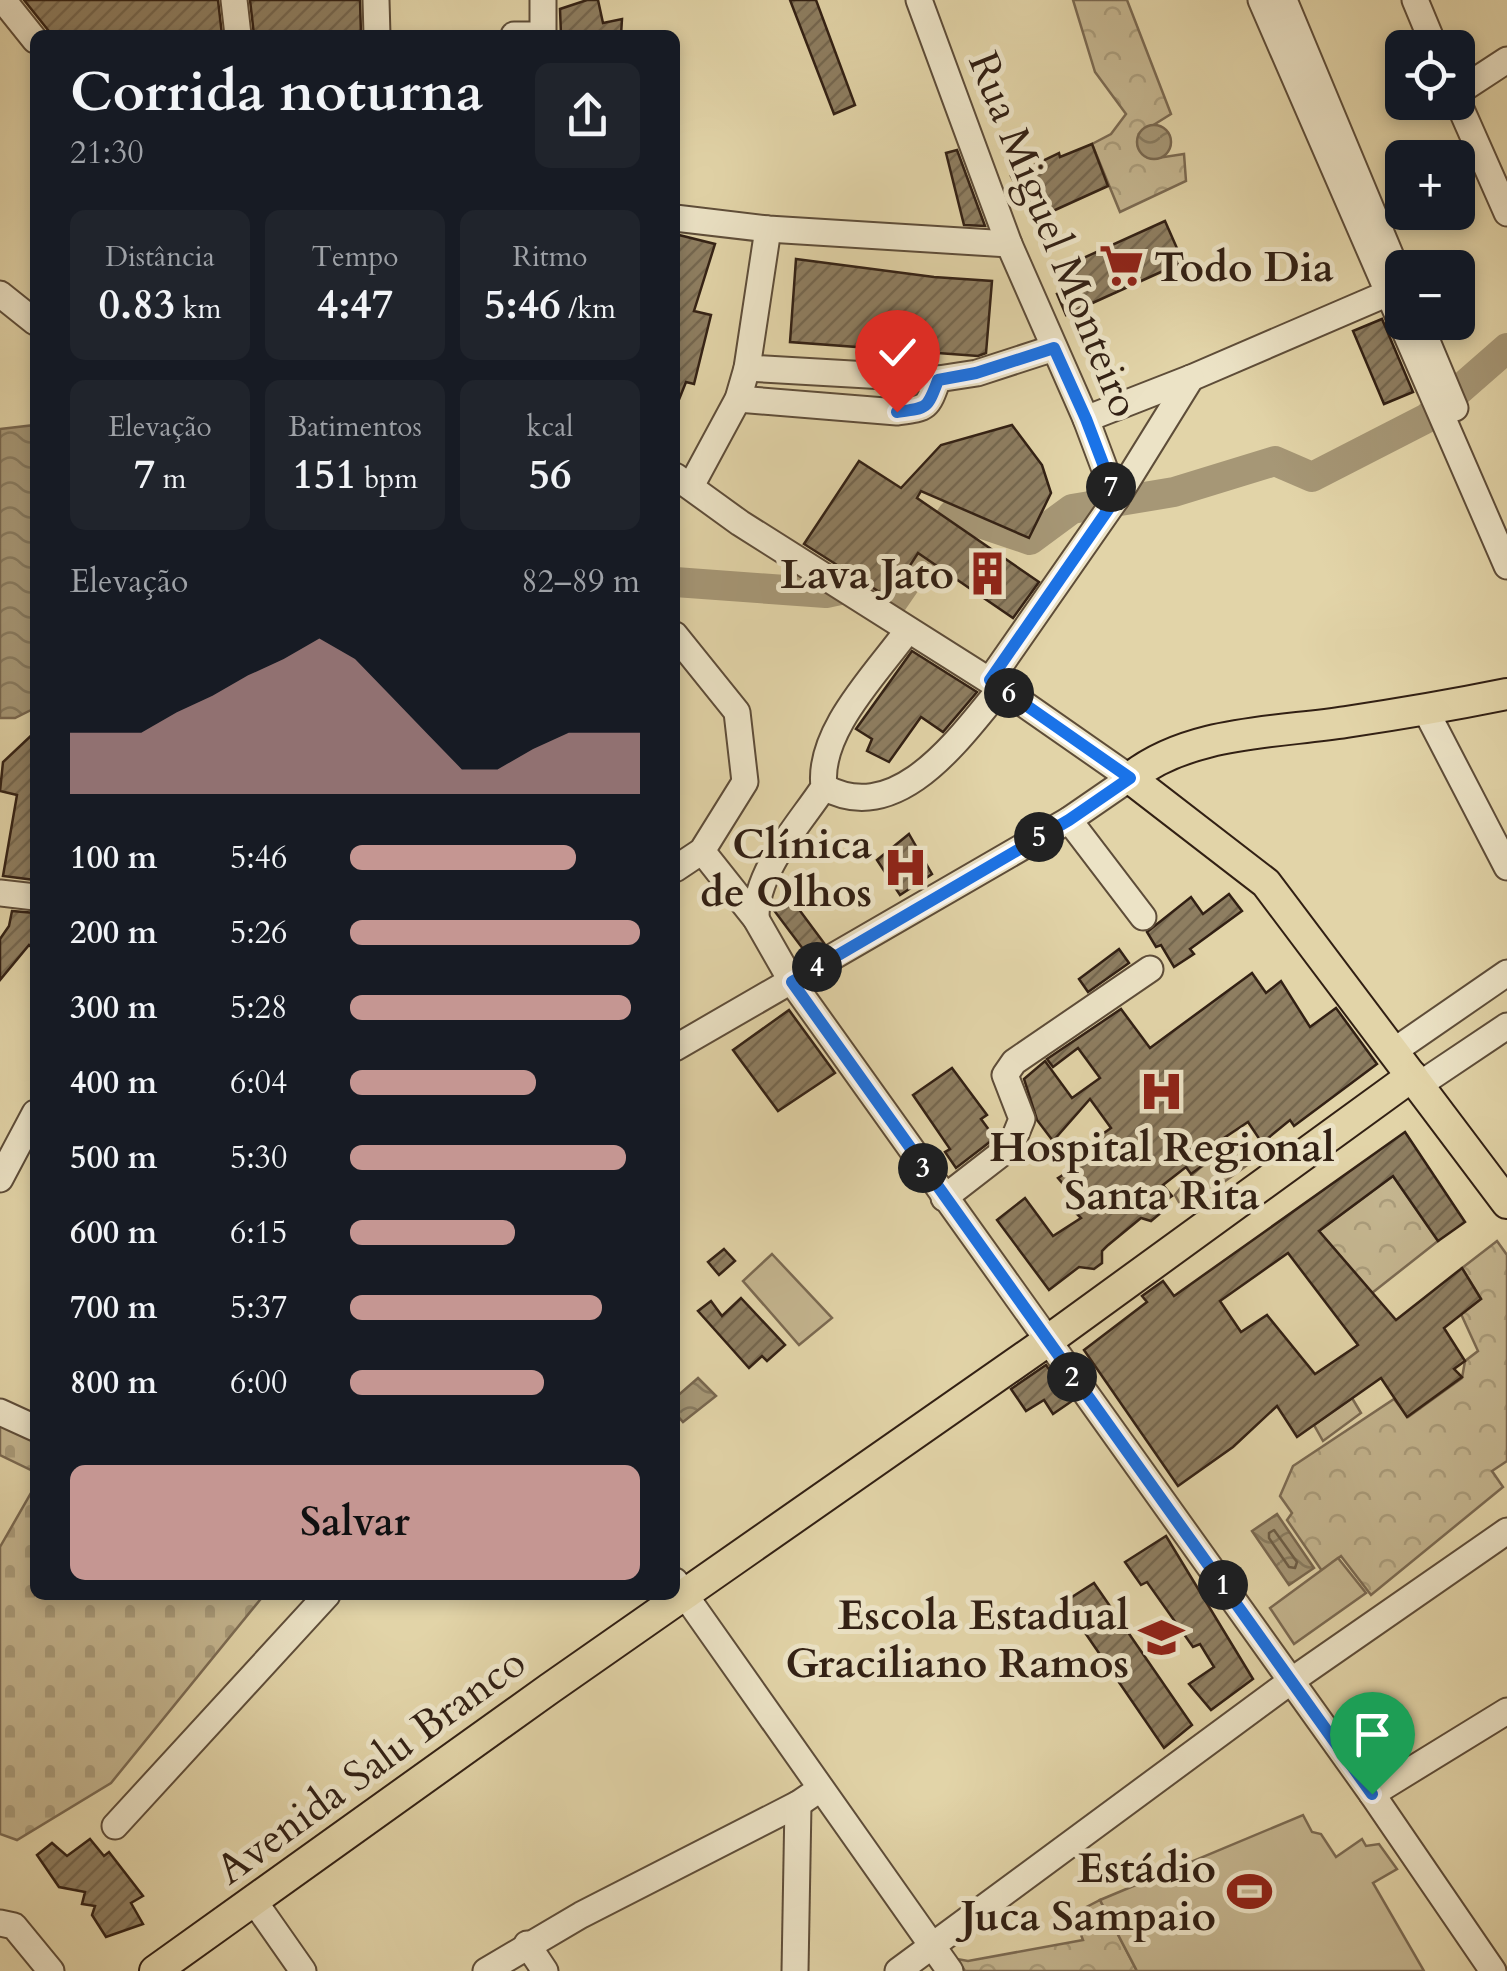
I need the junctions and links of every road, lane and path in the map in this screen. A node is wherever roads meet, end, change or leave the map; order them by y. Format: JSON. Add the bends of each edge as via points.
{"nodes":[{"id":1,"x":3,"y":0,"type":"edge"},
{"id":2,"x":234,"y":0,"type":"edge"},
{"id":3,"x":376,"y":0,"type":"edge"},
{"id":4,"x":919,"y":0,"type":"edge"},
{"id":5,"x":1261,"y":0,"type":"edge"},
{"id":6,"x":1284,"y":0,"type":"edge"},
{"id":7,"x":1415,"y":0,"type":"edge"},
{"id":8,"x":549,"y":2,"type":"edge"},
{"id":9,"x":237,"y":30,"type":"edge"},
{"id":10,"x":377,"y":30,"type":"edge"},
{"id":11,"x":544,"y":30,"type":"edge"},
{"id":12,"x":1428,"y":30,"type":"edge"},
{"id":13,"x":30,"y":34,"type":"edge"},
{"id":14,"x":1507,"y":60,"type":"edge"},
{"id":15,"x":1475,"y":81,"type":"edge"},
{"id":16,"x":1466,"y":120,"type":"edge"},
{"id":17,"x":1507,"y":212,"type":"edge"},
{"id":18,"x":680,"y":219,"type":"edge"},
{"id":19,"x":768,"y":230,"type":"junction"},
{"id":20,"x":1009,"y":244,"type":"junction"},
{"id":21,"x":1385,"y":255,"type":"edge"},
{"id":22,"x":1385,"y":261,"type":"edge"},
{"id":23,"x":0,"y":294,"type":"edge"},
{"id":24,"x":1385,"y":294,"type":"edge"},
{"id":25,"x":30,"y":318,"type":"edge"},
{"id":26,"x":1419,"y":340,"type":"edge"},
{"id":27,"x":1425,"y":340,"type":"edge"},
{"id":28,"x":1054,"y":348,"type":"junction"},
{"id":29,"x":748,"y":368,"type":"junction"},
{"id":30,"x":1191,"y":378,"type":"junction"},
{"id":31,"x":938,"y":380,"type":"junction"},
{"id":32,"x":738,"y":398,"type":"junction"},
{"id":33,"x":1446,"y":408,"type":"junction"},
{"id":34,"x":1086,"y":419,"type":"junction"},
{"id":35,"x":683,"y":481,"type":"edge"},
{"id":36,"x":1113,"y":502,"type":"junction"},
{"id":37,"x":1507,"y":527,"type":"edge"},
{"id":38,"x":1507,"y":566,"type":"edge"},
{"id":39,"x":908,"y":630,"type":"junction"},
{"id":40,"x":680,"y":641,"type":"edge"},
{"id":41,"x":996,"y":684,"type":"junction"},
{"id":42,"x":1507,"y":694,"type":"edge"},
{"id":43,"x":1426,"y":711,"type":"junction"},
{"id":44,"x":1130,"y":778,"type":"junction"},
{"id":45,"x":824,"y":787,"type":"junction"},
{"id":46,"x":1069,"y":820,"type":"junction"},
{"id":47,"x":702,"y":851,"type":"junction"},
{"id":48,"x":680,"y":864,"type":"edge"},
{"id":49,"x":1507,"y":868,"type":"edge"},
{"id":50,"x":0,"y":893,"type":"edge"},
{"id":51,"x":30,"y":897,"type":"edge"},
{"id":52,"x":1143,"y":916,"type":"dead end"},
{"id":53,"x":756,"y":918,"type":"junction"},
{"id":54,"x":1150,"y":969,"type":"dead end"},
{"id":55,"x":1507,"y":973,"type":"edge"},
{"id":56,"x":792,"y":982,"type":"junction"},
{"id":57,"x":1507,"y":1026,"type":"edge"},
{"id":58,"x":680,"y":1045,"type":"edge"},
{"id":59,"x":1408,"y":1071,"type":"junction"},
{"id":60,"x":30,"y":1123,"type":"edge"},
{"id":61,"x":1497,"y":1176,"type":"edge"},
{"id":62,"x":0,"y":1179,"type":"edge"},
{"id":63,"x":944,"y":1198,"type":"junction"},
{"id":64,"x":1507,"y":1203,"type":"edge"},
{"id":65,"x":1046,"y":1342,"type":"junction"},
{"id":66,"x":0,"y":1412,"type":"edge"},
{"id":67,"x":30,"y":1426,"type":"edge"},
{"id":68,"x":1507,"y":1530,"type":"edge"},
{"id":69,"x":680,"y":1588,"type":"edge"},
{"id":70,"x":322,"y":1600,"type":"edge"},
{"id":71,"x":664,"y":1600,"type":"edge"},
{"id":72,"x":1291,"y":1680,"type":"junction"},
{"id":73,"x":1507,"y":1711,"type":"edge"},
{"id":74,"x":820,"y":1789,"type":"junction"},
{"id":75,"x":1372,"y":1794,"type":"junction"},
{"id":76,"x":798,"y":1804,"type":"junction"},
{"id":77,"x":115,"y":1826,"type":"dead end"},
{"id":78,"x":254,"y":1902,"type":"junction"},
{"id":79,"x":0,"y":1923,"type":"edge"},
{"id":80,"x":527,"y":1944,"type":"junction"},
{"id":81,"x":933,"y":1947,"type":"junction"},
{"id":82,"x":51,"y":1971,"type":"edge"},
{"id":83,"x":155,"y":1971,"type":"edge"},
{"id":84,"x":303,"y":1971,"type":"edge"},
{"id":85,"x":486,"y":1971,"type":"edge"},
{"id":86,"x":546,"y":1971,"type":"edge"},
{"id":87,"x":795,"y":1971,"type":"edge"},
{"id":88,"x":898,"y":1971,"type":"edge"},
{"id":89,"x":950,"y":1971,"type":"edge"},
{"id":90,"x":1494,"y":1971,"type":"edge"}],
"edges":[{"from":1,"to":13,"type":"street"},
{"from":2,"to":9,"type":"street"},
{"from":3,"to":10,"type":"street"},
{"from":4,"to":20,"type":"street","name":"Rua Miguel Monteiro"},
{"from":5,"to":22,"type":"street"},
{"from":6,"to":21,"type":"street"},
{"from":7,"to":12,"type":"street"},
{"from":8,"to":11,"type":"street"},
{"from":14,"to":15,"type":"street"},
{"from":16,"to":17,"type":"street"},
{"from":18,"to":19,"type":"street"},
{"from":19,"to":20,"type":"street"},
{"from":19,"to":29,"type":"street"},
{"from":20,"to":28,"type":"street","name":"Rua Miguel Monteiro"},
{"from":23,"to":25,"type":"street"},
{"from":24,"to":30,"type":"street"},
{"from":26,"to":33,"type":"street"},
{"from":27,"to":33,"type":"street"},
{"from":28,"to":31,"type":"street"},
{"from":28,"to":34,"type":"street","name":"Rua Miguel Monteiro"},
{"from":29,"to":31,"type":"street"},
{"from":29,"to":32,"type":"street"},
{"from":30,"to":34,"type":"street"},
{"from":30,"to":36,"type":"street"},
{"from":31,"to":32,"type":"street","via":[[922,409],[897,412]]},
{"from":32,"to":35,"type":"street"},
{"from":33,"to":37,"type":"street"},
{"from":33,"to":38,"type":"street"},
{"from":34,"to":36,"type":"street","name":"Rua Miguel Monteiro"},
{"from":35,"to":39,"type":"street"},
{"from":36,"to":41,"type":"street"},
{"from":39,"to":41,"type":"street"},
{"from":39,"to":45,"type":"street","via":[[828,746]]},
{"from":40,"to":47,"type":"street","via":[[737,712],[745,782]]},
{"from":41,"to":44,"type":"street"},
{"from":41,"to":45,"type":"street","via":[[939,761],[904,786],[861,799]]},
{"from":42,"to":43,"type":"main road"},
{"from":43,"to":44,"type":"main road","via":[[1192,745],[1153,760]]},
{"from":43,"to":49,"type":"street"},
{"from":44,"to":46,"type":"street"},
{"from":44,"to":59,"type":"main road","via":[[1266,883]]},
{"from":45,"to":53,"type":"street","via":[[768,872]]},
{"from":46,"to":52,"type":"street"},
{"from":46,"to":56,"type":"street"},
{"from":47,"to":48,"type":"street"},
{"from":47,"to":53,"type":"street"},
{"from":50,"to":51,"type":"street"},
{"from":53,"to":56,"type":"street"},
{"from":54,"to":63,"type":"street","via":[[1014,1062],[1005,1075],[1022,1118],[1012,1146]]},
{"from":55,"to":59,"type":"street"},
{"from":56,"to":58,"type":"street"},
{"from":56,"to":63,"type":"street"},
{"from":57,"to":59,"type":"street"},
{"from":59,"to":61,"type":"main road"},
{"from":59,"to":65,"type":"main road","name":"Avenida Salu Branco"},
{"from":60,"to":62,"type":"street"},
{"from":61,"to":64,"type":"main road"},
{"from":63,"to":65,"type":"street"},
{"from":65,"to":69,"type":"main road","name":"Avenida Salu Branco"},
{"from":65,"to":72,"type":"street"},
{"from":66,"to":67,"type":"street"},
{"from":68,"to":72,"type":"street"},
{"from":69,"to":74,"type":"street"},
{"from":70,"to":77,"type":"street"},
{"from":71,"to":78,"type":"main road","name":"Avenida Salu Branco"},
{"from":72,"to":75,"type":"street"},
{"from":72,"to":81,"type":"street"},
{"from":73,"to":75,"type":"street"},
{"from":74,"to":76,"type":"street"},
{"from":74,"to":81,"type":"street"},
{"from":75,"to":90,"type":"street"},
{"from":76,"to":80,"type":"street"},
{"from":76,"to":87,"type":"street"},
{"from":78,"to":83,"type":"main road","name":"Avenida Salu Branco"},
{"from":78,"to":84,"type":"street"},
{"from":79,"to":82,"type":"street","via":[[14,1926]]},
{"from":80,"to":85,"type":"street"},
{"from":80,"to":86,"type":"street"},
{"from":81,"to":88,"type":"street"},
{"from":81,"to":89,"type":"street"}]}
